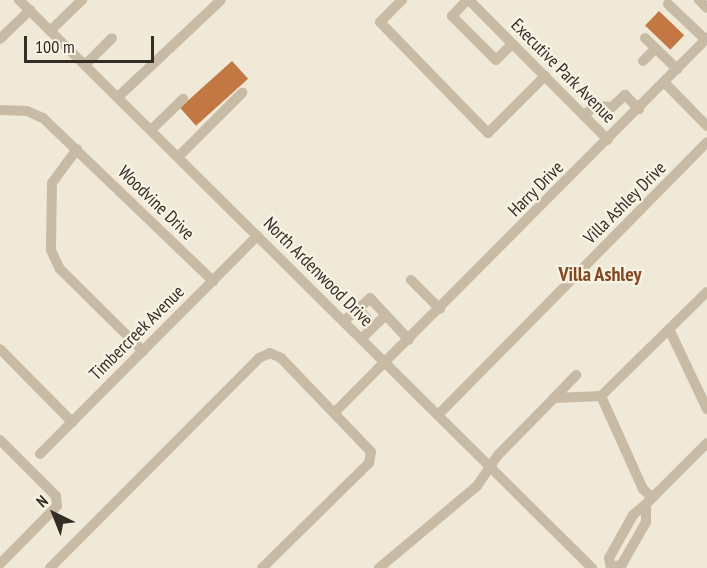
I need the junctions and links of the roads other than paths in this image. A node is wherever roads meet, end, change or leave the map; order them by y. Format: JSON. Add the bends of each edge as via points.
{"nodes":[{"id":1,"x":19,"y":0,"type":"edge"},
{"id":2,"x":82,"y":0,"type":"edge"},
{"id":3,"x":221,"y":0,"type":"edge"},
{"id":4,"x":402,"y":0,"type":"edge"},
{"id":5,"x":468,"y":0,"type":"edge"},
{"id":6,"x":699,"y":0,"type":"edge"},
{"id":7,"x":668,"y":4,"type":"dead end"},
{"id":8,"x":707,"y":8,"type":"edge"},
{"id":9,"x":30,"y":10,"type":"junction"},
{"id":10,"x":51,"y":31,"type":"junction"},
{"id":11,"x":112,"y":38,"type":"dead end"},
{"id":12,"x":645,"y":38,"type":"dead end"},
{"id":13,"x":0,"y":39,"type":"edge"},
{"id":14,"x":706,"y":42,"type":"edge"},
{"id":15,"x":512,"y":44,"type":"junction"},
{"id":16,"x":656,"y":48,"type":"junction"},
{"id":17,"x":643,"y":61,"type":"dead end"},
{"id":18,"x":85,"y":65,"type":"junction"},
{"id":19,"x":677,"y":69,"type":"junction"},
{"id":20,"x":545,"y":76,"type":"junction"},
{"id":21,"x":664,"y":82,"type":"junction"},
{"id":22,"x":243,"y":93,"type":"dead end"},
{"id":23,"x":118,"y":97,"type":"junction"},
{"id":24,"x":183,"y":99,"type":"dead end"},
{"id":25,"x":612,"y":107,"type":"junction"},
{"id":26,"x":639,"y":109,"type":"junction"},
{"id":27,"x":0,"y":110,"type":"edge"},
{"id":28,"x":584,"y":116,"type":"junction"},
{"id":29,"x":626,"y":122,"type":"junction"},
{"id":30,"x":707,"y":126,"type":"edge"},
{"id":31,"x":151,"y":130,"type":"junction"},
{"id":32,"x":608,"y":140,"type":"junction"},
{"id":33,"x":707,"y":142,"type":"edge"},
{"id":34,"x":77,"y":149,"type":"junction"},
{"id":35,"x":178,"y":157,"type":"junction"},
{"id":36,"x":257,"y":236,"type":"junction"},
{"id":37,"x":411,"y":280,"type":"dead end"},
{"id":38,"x":213,"y":281,"type":"junction"},
{"id":39,"x":707,"y":292,"type":"edge"},
{"id":40,"x":440,"y":309,"type":"junction"},
{"id":41,"x":344,"y":321,"type":"junction"},
{"id":42,"x":377,"y":322,"type":"junction"},
{"id":43,"x":669,"y":329,"type":"junction"},
{"id":44,"x":362,"y":338,"type":"junction"},
{"id":45,"x":409,"y":340,"type":"junction"},
{"id":46,"x":0,"y":349,"type":"edge"},
{"id":47,"x":143,"y":351,"type":"junction"},
{"id":48,"x":386,"y":362,"type":"junction"},
{"id":49,"x":576,"y":375,"type":"dead end"},
{"id":50,"x":601,"y":396,"type":"junction"},
{"id":51,"x":554,"y":398,"type":"junction"},
{"id":52,"x":707,"y":409,"type":"edge"},
{"id":53,"x":335,"y":412,"type":"junction"},
{"id":54,"x":438,"y":415,"type":"junction"},
{"id":55,"x":72,"y":422,"type":"junction"},
{"id":56,"x":0,"y":440,"type":"edge"},
{"id":57,"x":707,"y":443,"type":"edge"},
{"id":58,"x":40,"y":454,"type":"dead end"},
{"id":59,"x":490,"y":467,"type":"junction"},
{"id":60,"x":649,"y":501,"type":"junction"},
{"id":61,"x":0,"y":564,"type":"edge"},
{"id":62,"x":50,"y":568,"type":"edge"},
{"id":63,"x":262,"y":568,"type":"edge"},
{"id":64,"x":379,"y":568,"type":"edge"},
{"id":65,"x":592,"y":568,"type":"edge"},
{"id":66,"x":612,"y":568,"type":"edge"}],
"edges":[{"from":1,"to":9,"type":"street","name":"North Ardenwood Drive"},
{"from":2,"to":10,"type":"street"},
{"from":3,"to":23,"type":"street"},
{"from":4,"to":20,"type":"street","via":[[380,22],[488,134]]},
{"from":5,"to":15,"type":"street","name":"Executive Park Avenue"},
{"from":5,"to":15,"type":"street","via":[[452,16],[496,60]]},
{"from":6,"to":8,"type":"street"},
{"from":7,"to":14,"type":"street"},
{"from":9,"to":10,"type":"street","name":"North Ardenwood Drive"},
{"from":9,"to":13,"type":"street"},
{"from":10,"to":18,"type":"street","name":"North Ardenwood Drive"},
{"from":11,"to":18,"type":"street"},
{"from":12,"to":16,"type":"street"},
{"from":14,"to":19,"type":"street","name":"Harry Drive"},
{"from":15,"to":20,"type":"street","name":"Executive Park Avenue"},
{"from":16,"to":17,"type":"street"},
{"from":16,"to":19,"type":"street"},
{"from":18,"to":23,"type":"street","name":"North Ardenwood Drive"},
{"from":19,"to":21,"type":"street","name":"Harry Drive"},
{"from":20,"to":28,"type":"street","name":"Executive Park Avenue"},
{"from":21,"to":26,"type":"street","name":"Harry Drive"},
{"from":21,"to":30,"type":"street"},
{"from":22,"to":35,"type":"street"},
{"from":23,"to":31,"type":"street","name":"North Ardenwood Drive"},
{"from":24,"to":31,"type":"street"},
{"from":25,"to":26,"type":"street","via":[[625,95]]},
{"from":25,"to":28,"type":"street","via":[[594,106]]},
{"from":25,"to":29,"type":"street"},
{"from":26,"to":29,"type":"street","name":"Harry Drive"},
{"from":27,"to":34,"type":"street","name":"Woodvine Drive","via":[[27,111],[43,118]]},
{"from":28,"to":32,"type":"street","name":"Executive Park Avenue"},
{"from":29,"to":32,"type":"street","name":"Harry Drive"},
{"from":31,"to":35,"type":"street","name":"North Ardenwood Drive"},
{"from":32,"to":40,"type":"street","name":"Harry Drive"},
{"from":33,"to":54,"type":"street","name":"Villa Ashley Drive"},
{"from":34,"to":38,"type":"street","name":"Woodvine Drive"},
{"from":34,"to":47,"type":"street","via":[[52,183],[51,250],[60,269]]},
{"from":35,"to":36,"type":"street","name":"North Ardenwood Drive"},
{"from":36,"to":38,"type":"street","name":"Timbercreek Avenue"},
{"from":36,"to":41,"type":"street","name":"North Ardenwood Drive"},
{"from":37,"to":40,"type":"street"},
{"from":38,"to":47,"type":"street","name":"Timbercreek Avenue"},
{"from":39,"to":43,"type":"street"},
{"from":40,"to":45,"type":"street","name":"Harry Drive"},
{"from":41,"to":42,"type":"street","via":[[370,298]]},
{"from":41,"to":44,"type":"street","name":"North Ardenwood Drive"},
{"from":42,"to":44,"type":"street"},
{"from":42,"to":45,"type":"street"},
{"from":43,"to":50,"type":"street"},
{"from":43,"to":52,"type":"street"},
{"from":44,"to":48,"type":"street","name":"North Ardenwood Drive"},
{"from":45,"to":48,"type":"street","name":"Harry Drive"},
{"from":46,"to":55,"type":"street"},
{"from":47,"to":55,"type":"street","name":"Timbercreek Avenue"},
{"from":48,"to":53,"type":"street","name":"Harry Drive"},
{"from":48,"to":54,"type":"street","name":"North Ardenwood Drive"},
{"from":49,"to":51,"type":"street"},
{"from":50,"to":51,"type":"street"},
{"from":50,"to":60,"type":"street"},
{"from":51,"to":59,"type":"street"},
{"from":53,"to":62,"type":"street","via":[[281,358],[270,353],[264,356]]},
{"from":53,"to":63,"type":"street","via":[[365,442],[371,452],[369,463]]},
{"from":54,"to":59,"type":"street","name":"North Ardenwood Drive"},
{"from":55,"to":58,"type":"street","name":"Timbercreek Avenue"},
{"from":56,"to":61,"type":"street","via":[[56,496],[57,506]]},
{"from":57,"to":60,"type":"street"},
{"from":59,"to":64,"type":"street","via":[[477,486]]},
{"from":59,"to":65,"type":"street","name":"North Ardenwood Drive"},
{"from":60,"to":66,"type":"street","via":[[646,522],[622,564]]}]}
